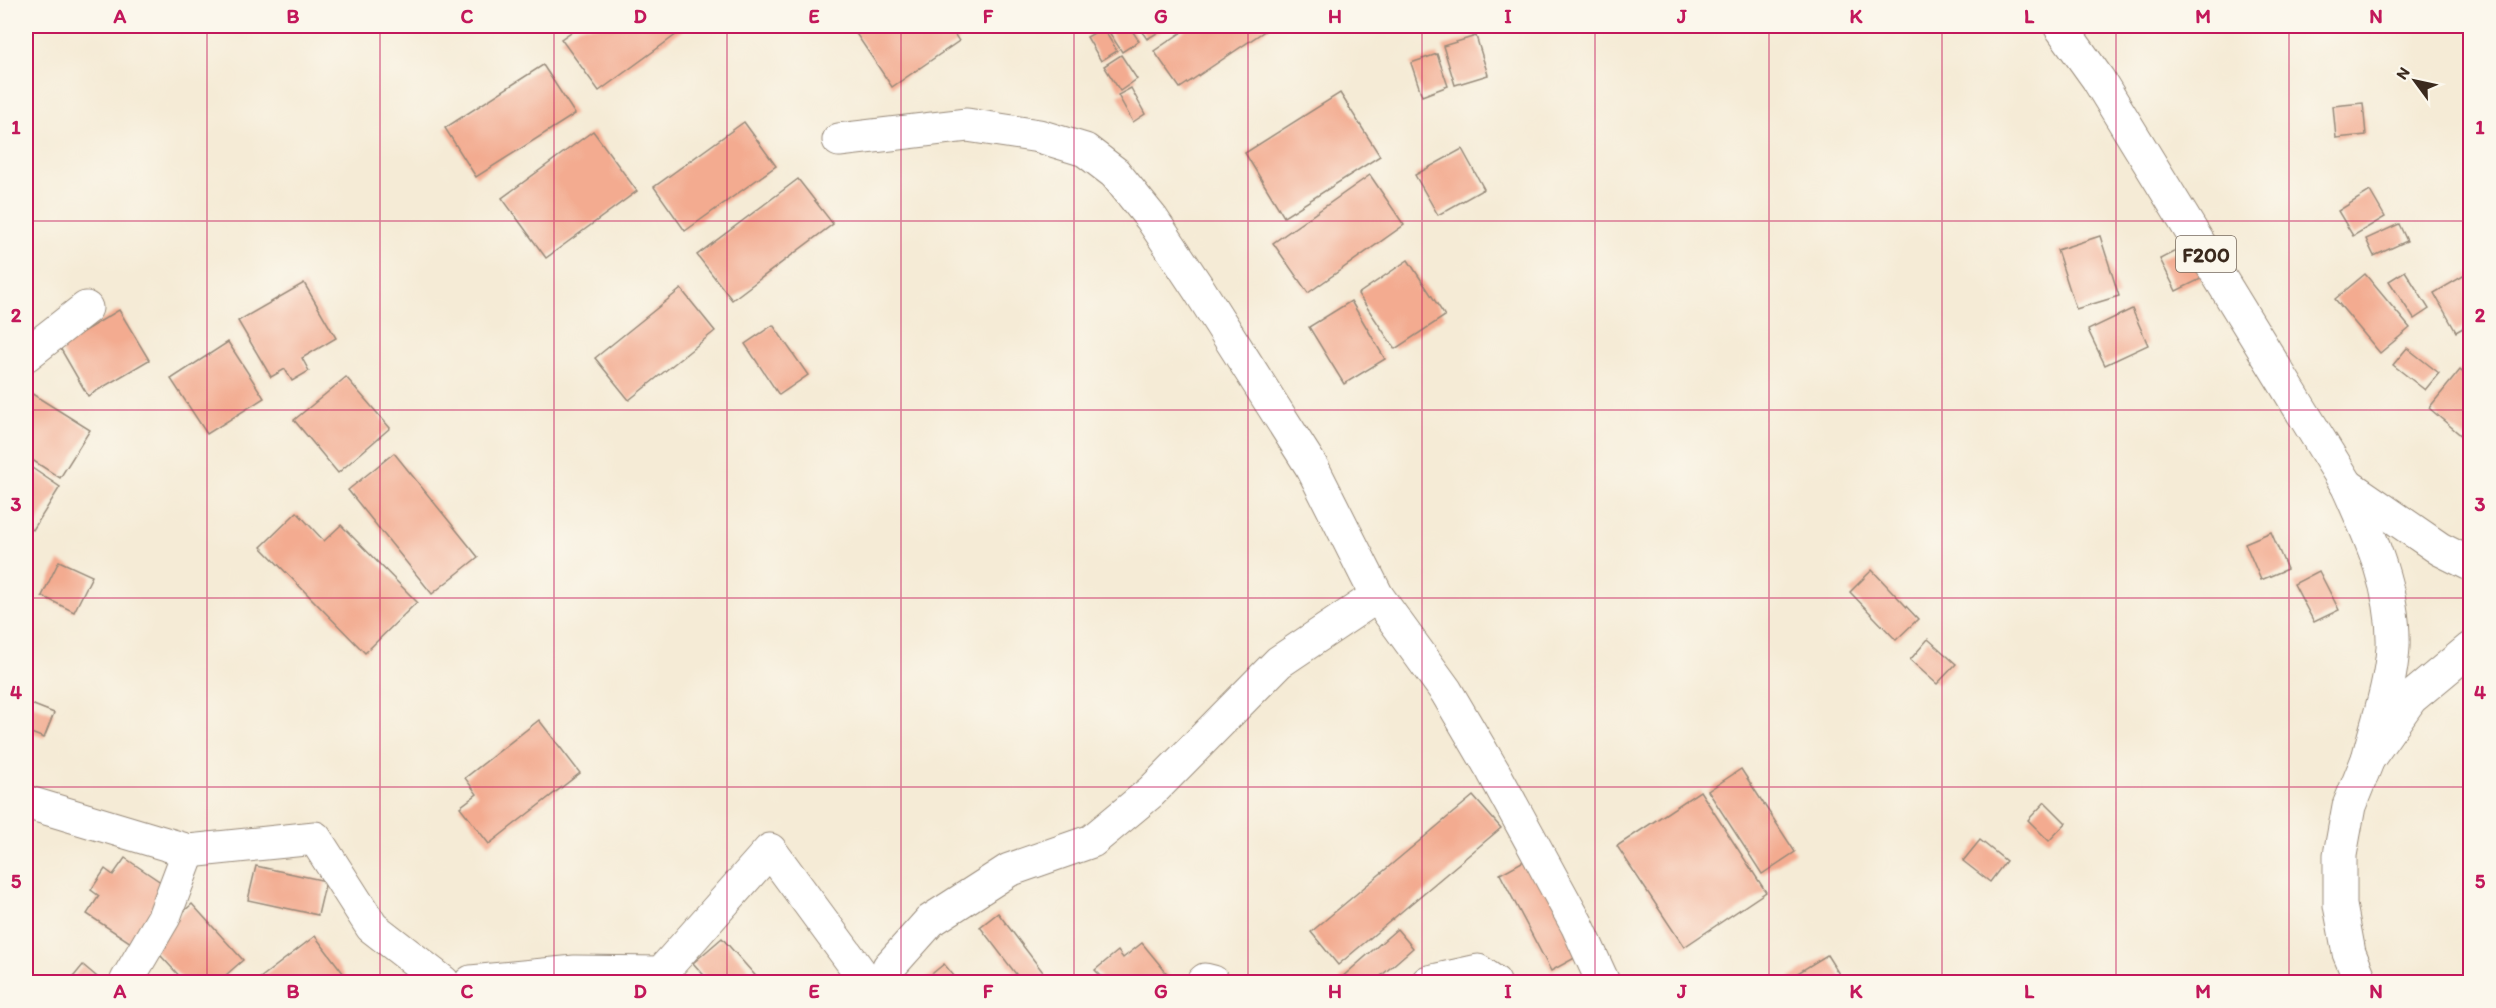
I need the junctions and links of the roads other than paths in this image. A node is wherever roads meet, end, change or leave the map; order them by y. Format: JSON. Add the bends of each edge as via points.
{"nodes":[{"id":1,"x":2060,"y":26,"type":"edge"},
{"id":2,"x":839,"y":140,"type":"dead end"},
{"id":3,"x":86,"y":308,"type":"dead end"},
{"id":4,"x":26,"y":355,"type":"edge"},
{"id":5,"x":2347,"y":485,"type":"junction"},
{"id":6,"x":2470,"y":564,"type":"edge"},
{"id":7,"x":1377,"y":596,"type":"junction"},
{"id":8,"x":2470,"y":650,"type":"edge"},
{"id":9,"x":2368,"y":759,"type":"junction"},
{"id":10,"x":26,"y":802,"type":"edge"},
{"id":11,"x":189,"y":851,"type":"junction"},
{"id":12,"x":2353,"y":973,"type":"edge"},
{"id":13,"x":130,"y":982,"type":"edge"},
{"id":14,"x":443,"y":982,"type":"edge"},
{"id":15,"x":471,"y":982,"type":"edge"},
{"id":16,"x":867,"y":982,"type":"edge"},
{"id":17,"x":888,"y":982,"type":"edge"},
{"id":18,"x":1203,"y":982,"type":"edge"},
{"id":19,"x":1214,"y":982,"type":"edge"},
{"id":20,"x":1428,"y":982,"type":"edge"},
{"id":21,"x":1494,"y":982,"type":"edge"},
{"id":22,"x":1603,"y":982,"type":"edge"}],
"edges":[{"from":1,"to":5,"type":"street","number":"F200","via":[[2098,79]]},
{"from":2,"to":7,"type":"street","via":[[968,125],[1039,136],[1085,150],[1115,173],[1152,219],[1313,468]]},
{"from":3,"to":4,"type":"street"},
{"from":5,"to":6,"type":"street","number":"F200","via":[[2440,549]]},
{"from":5,"to":9,"type":"street","number":"F200","via":[[2378,553],[2393,647]]},
{"from":7,"to":17,"type":"street","via":[[1279,662],[1151,792],[1092,841],[1009,870],[930,921],[889,967]]},
{"from":7,"to":22,"type":"street","via":[[1446,691],[1577,925]]},
{"from":8,"to":9,"type":"street","via":[[2411,698]]},
{"from":9,"to":12,"type":"street","via":[[2349,806],[2340,855],[2340,905]]},
{"from":10,"to":11,"type":"street"},
{"from":11,"to":13,"type":"street","via":[[164,917],[127,980]]},
{"from":11,"to":14,"type":"street","via":[[315,838],[372,927]]},
{"from":15,"to":16,"type":"street","via":[[575,972],[661,973],[770,850]]},
{"from":18,"to":19,"type":"street"},
{"from":20,"to":21,"type":"street","via":[[1478,971]]}]}
